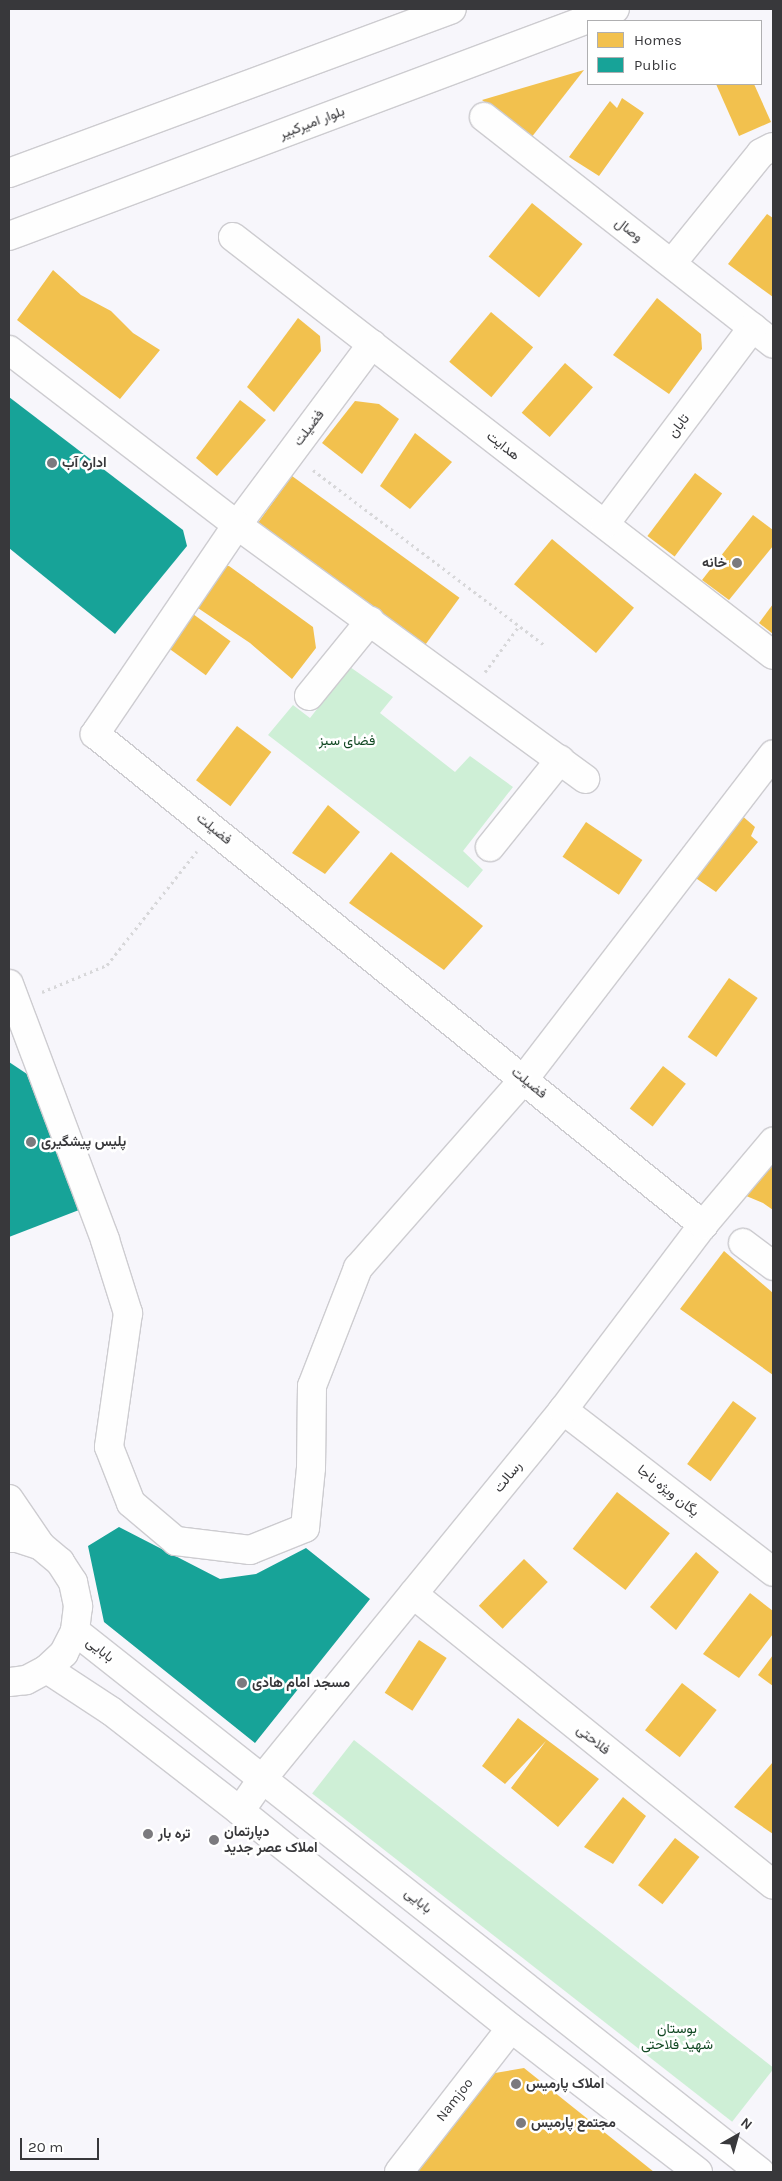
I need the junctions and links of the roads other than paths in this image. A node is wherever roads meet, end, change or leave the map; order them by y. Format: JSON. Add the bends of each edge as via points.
{"nodes":[{"id":1,"x":452,"y":9,"type":"edge"},
{"id":2,"x":615,"y":9,"type":"edge"},
{"id":3,"x":484,"y":117,"type":"dead end"},
{"id":4,"x":773,"y":147,"type":"edge"},
{"id":5,"x":9,"y":173,"type":"edge"},
{"id":6,"x":9,"y":236,"type":"edge"},
{"id":7,"x":233,"y":237,"type":"dead end"},
{"id":8,"x":672,"y":263,"type":"junction"},
{"id":9,"x":763,"y":335,"type":"edge"},
{"id":10,"x":372,"y":344,"type":"junction"},
{"id":11,"x":9,"y":350,"type":"edge"},
{"id":12,"x":237,"y":524,"type":"junction"},
{"id":13,"x":604,"y":524,"type":"junction"},
{"id":14,"x":370,"y":621,"type":"junction"},
{"id":15,"x":773,"y":655,"type":"edge"},
{"id":16,"x":309,"y":696,"type":"dead end"},
{"id":17,"x":773,"y":754,"type":"edge"},
{"id":18,"x":560,"y":760,"type":"junction"},
{"id":19,"x":585,"y":779,"type":"dead end"},
{"id":20,"x":490,"y":847,"type":"dead end"},
{"id":21,"x":11,"y":998,"type":"edge"},
{"id":22,"x":524,"y":1079,"type":"junction"},
{"id":23,"x":773,"y":1142,"type":"edge"},
{"id":24,"x":703,"y":1225,"type":"junction"},
{"id":25,"x":743,"y":1243,"type":"dead end"},
{"id":26,"x":773,"y":1266,"type":"edge"},
{"id":27,"x":563,"y":1410,"type":"junction"},
{"id":28,"x":9,"y":1499,"type":"edge"},
{"id":29,"x":9,"y":1538,"type":"edge"},
{"id":30,"x":41,"y":1546,"type":"junction"},
{"id":31,"x":773,"y":1572,"type":"edge"},
{"id":32,"x":413,"y":1594,"type":"junction"},
{"id":33,"x":75,"y":1631,"type":"junction"},
{"id":34,"x":47,"y":1670,"type":"junction"},
{"id":35,"x":9,"y":1682,"type":"edge"},
{"id":36,"x":263,"y":1778,"type":"junction"},
{"id":37,"x":240,"y":1811,"type":"junction"},
{"id":38,"x":773,"y":1885,"type":"edge"},
{"id":39,"x":511,"y":2028,"type":"junction"},
{"id":40,"x":399,"y":2172,"type":"edge"},
{"id":41,"x":698,"y":2172,"type":"edge"},
{"id":42,"x":760,"y":2172,"type":"edge"}],
"edges":[{"from":1,"to":5,"type":"street"},
{"from":2,"to":6,"type":"street","name":"بلوار امیرکبیر"},
{"from":3,"to":8,"type":"street","name":"وصال"},
{"from":4,"to":8,"type":"street","via":[[761,153]]},
{"from":7,"to":10,"type":"street","name":"هدایت"},
{"from":8,"to":9,"type":"street","name":"وصال"},
{"from":9,"to":13,"type":"street","name":"تابان"},
{"from":10,"to":12,"type":"street","name":"فضیلت"},
{"from":10,"to":13,"type":"street","name":"هدایت"},
{"from":11,"to":12,"type":"street"},
{"from":12,"to":14,"type":"street"},
{"from":12,"to":22,"type":"street","name":"فضیلت","via":[[95,734]]},
{"from":13,"to":15,"type":"street","name":"هدایت"},
{"from":14,"to":16,"type":"street"},
{"from":14,"to":18,"type":"street"},
{"from":17,"to":22,"type":"street"},
{"from":18,"to":19,"type":"street"},
{"from":18,"to":20,"type":"street"},
{"from":21,"to":22,"type":"street","via":[[105,1240],[128,1313],[109,1447],[130,1503],[176,1541],[250,1550],[305,1528],[311,1468],[312,1386],[358,1268]]},
{"from":22,"to":24,"type":"street","name":"فضیلت"},
{"from":23,"to":24,"type":"street","name":"رسالت"},
{"from":24,"to":27,"type":"street","name":"رسالت"},
{"from":25,"to":26,"type":"street"},
{"from":27,"to":31,"type":"street","name":"یگان ویژه ناجا"},
{"from":27,"to":32,"type":"street","name":"رسالت"},
{"from":28,"to":30,"type":"street"},
{"from":29,"to":30,"type":"street"},
{"from":30,"to":33,"type":"street","via":[[60,1562],[73,1582],[78,1606]]},
{"from":32,"to":36,"type":"street","name":"رسالت"},
{"from":32,"to":38,"type":"street","name":"فلاحتی"},
{"from":33,"to":34,"type":"street","via":[[64,1653]]},
{"from":33,"to":36,"type":"street","name":"بابایی"},
{"from":34,"to":35,"type":"street","via":[[26,1680]]},
{"from":34,"to":37,"type":"street","via":[[111,1711]]},
{"from":36,"to":37,"type":"street","name":"رسالت"},
{"from":36,"to":42,"type":"street","name":"بابایی"},
{"from":37,"to":39,"type":"street"},
{"from":39,"to":40,"type":"street","name":"Namjoo"},
{"from":39,"to":41,"type":"street"}]}
